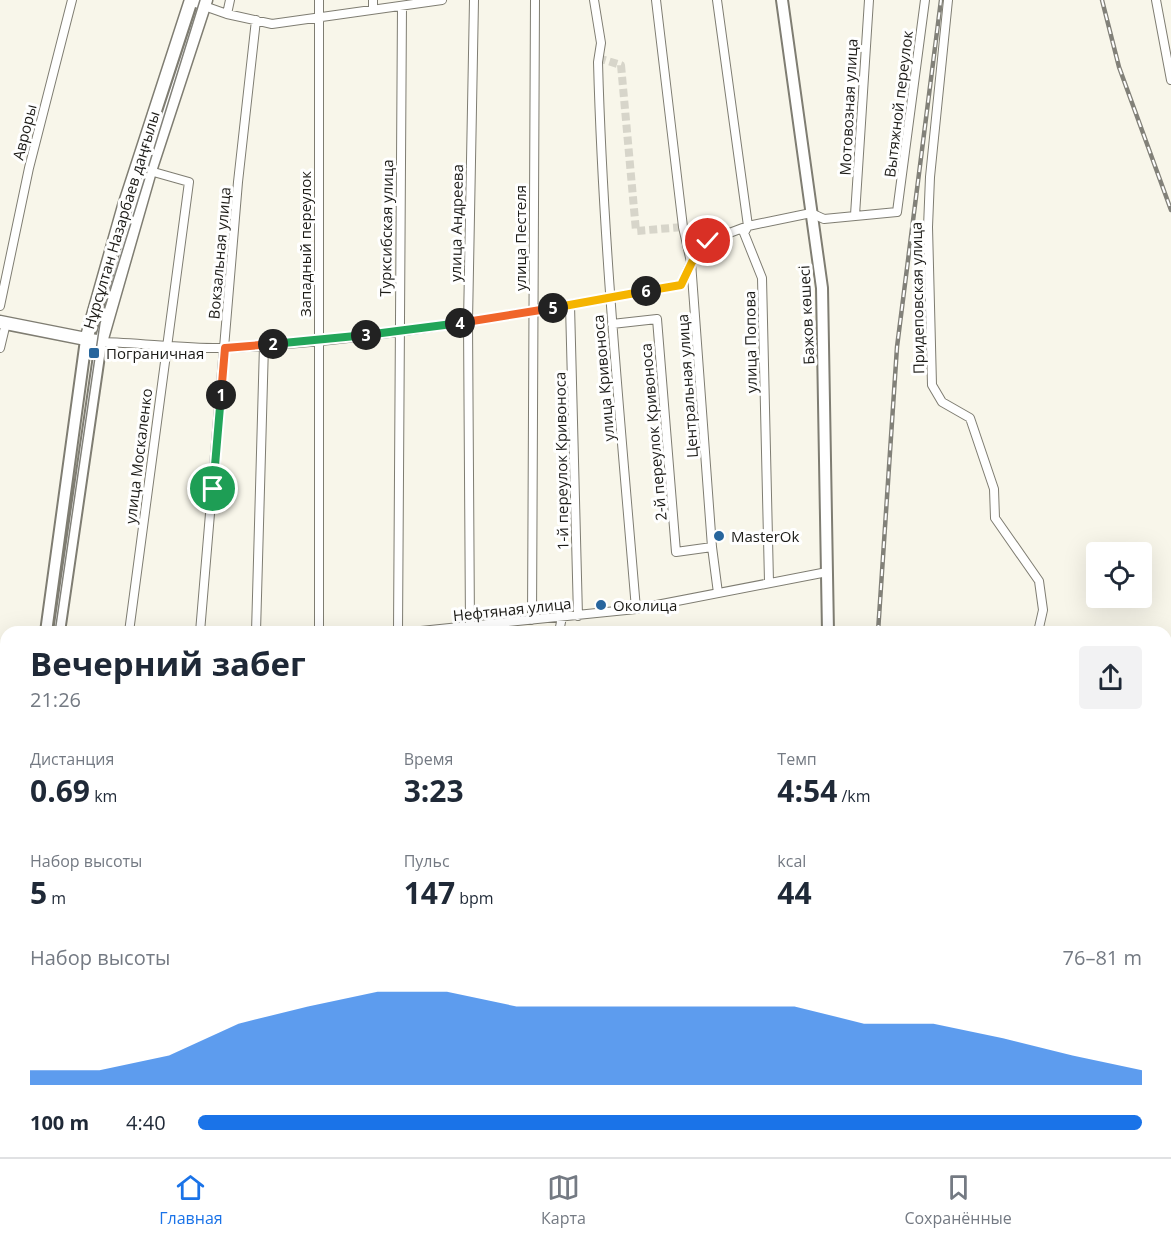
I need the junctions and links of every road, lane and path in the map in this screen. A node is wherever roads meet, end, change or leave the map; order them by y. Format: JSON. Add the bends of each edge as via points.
{"nodes":[{"id":1,"x":72,"y":0,"type":"edge"},
{"id":2,"x":230,"y":0,"type":"edge"},
{"id":3,"x":319,"y":0,"type":"edge"},
{"id":4,"x":373,"y":0,"type":"edge"},
{"id":5,"x":442,"y":0,"type":"edge"},
{"id":6,"x":474,"y":0,"type":"edge"},
{"id":7,"x":535,"y":0,"type":"edge"},
{"id":8,"x":594,"y":0,"type":"edge"},
{"id":9,"x":656,"y":0,"type":"edge"},
{"id":10,"x":717,"y":0,"type":"edge"},
{"id":11,"x":782,"y":0,"type":"edge"},
{"id":12,"x":869,"y":0,"type":"edge"},
{"id":13,"x":925,"y":0,"type":"edge"},
{"id":14,"x":948,"y":0,"type":"edge"},
{"id":15,"x":1156,"y":0,"type":"edge"},
{"id":16,"x":190,"y":1,"type":"edge"},
{"id":17,"x":205,"y":3,"type":"edge"},
{"id":18,"x":402,"y":6,"type":"junction"},
{"id":19,"x":373,"y":9,"type":"junction"},
{"id":20,"x":227,"y":14,"type":"junction"},
{"id":21,"x":318,"y":16,"type":"junction"},
{"id":22,"x":256,"y":20,"type":"junction"},
{"id":23,"x":1171,"y":80,"type":"edge"},
{"id":24,"x":150,"y":171,"type":"junction"},
{"id":25,"x":811,"y":213,"type":"junction"},
{"id":26,"x":855,"y":215,"type":"junction"},
{"id":27,"x":747,"y":226,"type":"junction"},
{"id":28,"x":692,"y":262,"type":"junction"},
{"id":29,"x":609,"y":297,"type":"junction"},
{"id":30,"x":570,"y":305,"type":"junction"},
{"id":31,"x":0,"y":306,"type":"edge"},
{"id":32,"x":533,"y":311,"type":"junction"},
{"id":33,"x":468,"y":322,"type":"junction"},
{"id":34,"x":3,"y":323,"type":"edge"},
{"id":35,"x":612,"y":324,"type":"junction"},
{"id":36,"x":399,"y":332,"type":"junction"},
{"id":37,"x":86,"y":340,"type":"junction"},
{"id":38,"x":319,"y":341,"type":"junction"},
{"id":39,"x":101,"y":342,"type":"junction"},
{"id":40,"x":166,"y":345,"type":"junction"},
{"id":41,"x":264,"y":345,"type":"junction"},
{"id":42,"x":0,"y":348,"type":"edge"},
{"id":43,"x":225,"y":348,"type":"junction"},
{"id":44,"x":712,"y":547,"type":"junction"},
{"id":45,"x":827,"y":572,"type":"junction"},
{"id":46,"x":769,"y":582,"type":"junction"},
{"id":47,"x":718,"y":593,"type":"junction"},
{"id":48,"x":636,"y":609,"type":"junction"},
{"id":49,"x":578,"y":615,"type":"junction"},
{"id":50,"x":562,"y":617,"type":"junction"},
{"id":51,"x":532,"y":620,"type":"junction"},
{"id":52,"x":47,"y":626,"type":"edge"},
{"id":53,"x":60,"y":626,"type":"edge"},
{"id":54,"x":130,"y":626,"type":"edge"},
{"id":55,"x":201,"y":626,"type":"edge"},
{"id":56,"x":256,"y":626,"type":"edge"},
{"id":57,"x":319,"y":626,"type":"edge"},
{"id":58,"x":398,"y":626,"type":"edge"},
{"id":59,"x":470,"y":626,"type":"edge"},
{"id":60,"x":479,"y":626,"type":"edge"},
{"id":61,"x":560,"y":626,"type":"edge"},
{"id":62,"x":828,"y":626,"type":"edge"},
{"id":63,"x":1039,"y":626,"type":"edge"}],
"edges":[{"from":1,"to":31,"type":"street","name":"Авроры","via":[[29,168]]},
{"from":2,"to":20,"type":"street"},
{"from":3,"to":21,"type":"street","name":"Западный переулок"},
{"from":4,"to":19,"type":"street"},
{"from":5,"to":18,"type":"street"},
{"from":6,"to":33,"type":"street","name":"улица Андреева"},
{"from":7,"to":32,"type":"street","name":"улица Пестеля"},
{"from":8,"to":29,"type":"street","name":"улица Кривоноса","via":[[601,43],[600,170]]},
{"from":9,"to":28,"type":"street","name":"Центральная улица","via":[[683,227]]},
{"from":10,"to":27,"type":"street","name":"улица Попова"},
{"from":11,"to":25,"type":"main road","name":"Бажов көшесі"},
{"from":12,"to":26,"type":"street","name":"Мотовозная улица"},
{"from":13,"to":26,"type":"street","name":"Вытяжной переулок","via":[[897,212]]},
{"from":14,"to":63,"type":"street","name":"Придеповская улица","via":[[930,187],[932,385],[942,402],[970,418],[994,489],[995,518],[1039,581],[1043,610]]},
{"from":15,"to":23,"type":"street"},
{"from":16,"to":17,"type":"street"},
{"from":16,"to":37,"type":"highway","name":"Нұрсұлтан Назарбаев даңғылы"},
{"from":17,"to":20,"type":"street"},
{"from":17,"to":24,"type":"highway","name":"Нұрсұлтан Назарбаев даңғылы"},
{"from":18,"to":19,"type":"street"},
{"from":18,"to":36,"type":"street","name":"Турксибская улица"},
{"from":19,"to":21,"type":"street"},
{"from":20,"to":22,"type":"street"},
{"from":21,"to":22,"type":"street","via":[[272,24]]},
{"from":21,"to":38,"type":"street","name":"Западный переулок"},
{"from":22,"to":43,"type":"street","name":"Вокзальная улица"},
{"from":24,"to":39,"type":"highway","name":"Нұрсұлтан Назарбаев даңғылы"},
{"from":24,"to":40,"type":"street","name":"улица Москаленко","via":[[189,182]]},
{"from":25,"to":26,"type":"street","via":[[824,219]]},
{"from":25,"to":27,"type":"street"},
{"from":25,"to":45,"type":"main road","name":"Бажов көшесі","via":[[822,288]]},
{"from":27,"to":28,"type":"street","via":[[708,241]]},
{"from":27,"to":46,"type":"street","name":"улица Попова","via":[[744,234],[762,278]]},
{"from":28,"to":29,"type":"street","via":[[681,285]]},
{"from":28,"to":44,"type":"street","name":"Центральная улица"},
{"from":29,"to":30,"type":"street"},
{"from":29,"to":35,"type":"street","name":"улица Кривоноса"},
{"from":30,"to":32,"type":"street"},
{"from":30,"to":49,"type":"street","name":"1-й переулок Кривоноса"},
{"from":32,"to":33,"type":"street"},
{"from":32,"to":51,"type":"street","name":"улица Пестеля"},
{"from":33,"to":36,"type":"street"},
{"from":33,"to":59,"type":"street","name":"улица Андреева"},
{"from":34,"to":37,"type":"highway"},
{"from":34,"to":42,"type":"street"},
{"from":35,"to":44,"type":"street","name":"2-й переулок Кривоноса","via":[[657,319],[676,552]]},
{"from":35,"to":48,"type":"street","name":"улица Кривоноса"},
{"from":36,"to":38,"type":"street"},
{"from":36,"to":58,"type":"street","name":"Турксибская улица"},
{"from":37,"to":39,"type":"highway"},
{"from":37,"to":52,"type":"main road","name":"Нұрсұлтан Назарбаев даңғылы"},
{"from":38,"to":41,"type":"street"},
{"from":38,"to":57,"type":"street","name":"Западный переулок"},
{"from":39,"to":40,"type":"street"},
{"from":39,"to":53,"type":"main road","name":"Нұрсұлтан Назарбаев даңғылы"},
{"from":40,"to":43,"type":"street"},
{"from":40,"to":54,"type":"street","name":"улица Москаленко"},
{"from":41,"to":43,"type":"street"},
{"from":41,"to":56,"type":"street"},
{"from":43,"to":55,"type":"street","name":"Вокзальная улица"},
{"from":44,"to":47,"type":"street","name":"Центральная улица"},
{"from":45,"to":46,"type":"street","name":"Нефтяная улица"},
{"from":45,"to":62,"type":"main road","name":"Бажов көшесі"},
{"from":46,"to":47,"type":"street","name":"Нефтяная улица"},
{"from":47,"to":48,"type":"street","name":"Нефтяная улица"},
{"from":48,"to":49,"type":"street","name":"Нефтяная улица"},
{"from":49,"to":50,"type":"street","name":"Нефтяная улица"},
{"from":50,"to":51,"type":"street","name":"Нефтяная улица"},
{"from":50,"to":61,"type":"street"},
{"from":51,"to":60,"type":"street","name":"Нефтяная улица"}]}
